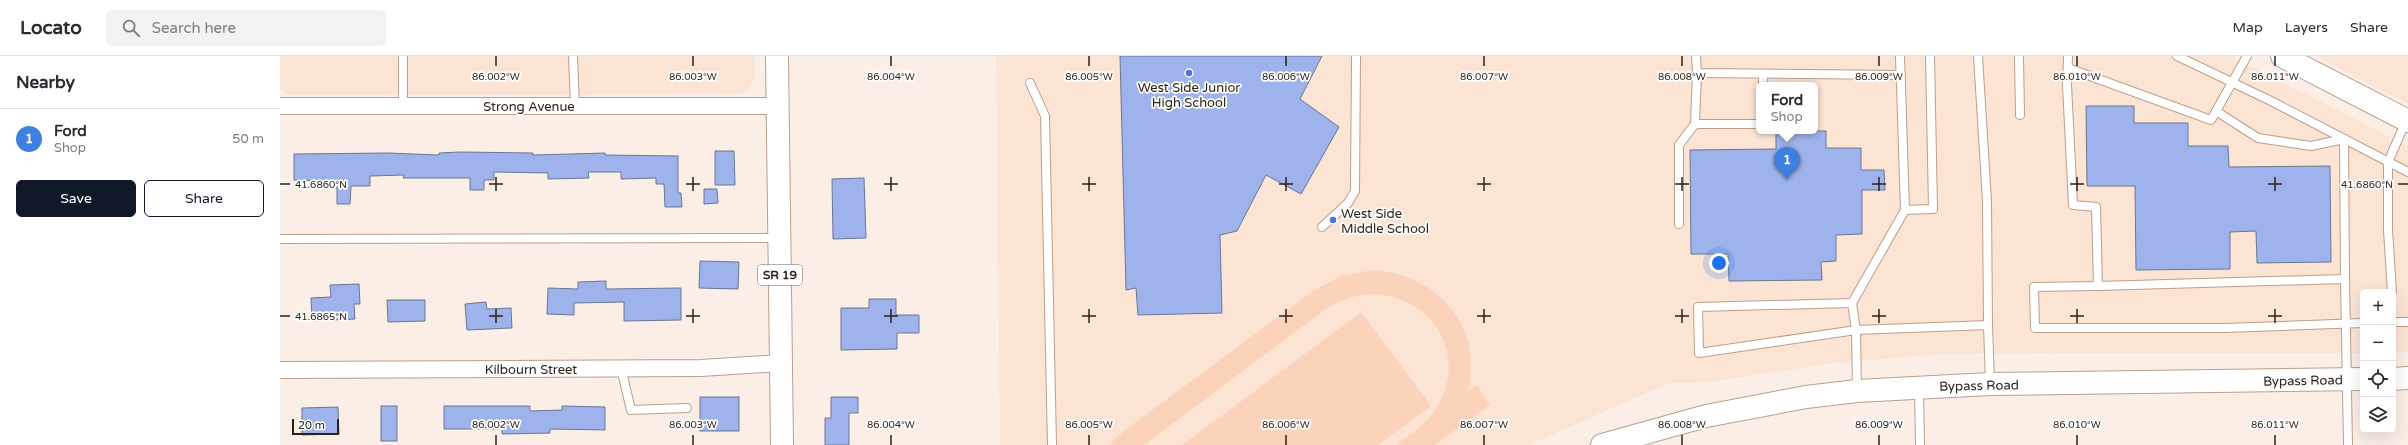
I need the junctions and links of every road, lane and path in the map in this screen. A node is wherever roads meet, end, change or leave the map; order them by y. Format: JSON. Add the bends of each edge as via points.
{"nodes":[{"id":1,"x":404,"y":56,"type":"edge"},
{"id":2,"x":573,"y":56,"type":"edge"},
{"id":3,"x":777,"y":56,"type":"edge"},
{"id":4,"x":1356,"y":56,"type":"edge"},
{"id":5,"x":1696,"y":56,"type":"edge"},
{"id":6,"x":1900,"y":56,"type":"edge"},
{"id":7,"x":1930,"y":56,"type":"edge"},
{"id":8,"x":1978,"y":56,"type":"edge"},
{"id":9,"x":2019,"y":56,"type":"edge"},
{"id":10,"x":2068,"y":56,"type":"edge"},
{"id":11,"x":2177,"y":56,"type":"edge"},
{"id":12,"x":2247,"y":56,"type":"edge"},
{"id":13,"x":2282,"y":56,"type":"edge"},
{"id":14,"x":2068,"y":68,"type":"junction"},
{"id":15,"x":1697,"y":73,"type":"junction"},
{"id":16,"x":1763,"y":74,"type":"junction"},
{"id":17,"x":1901,"y":75,"type":"junction"},
{"id":18,"x":1763,"y":82,"type":"edge"},
{"id":19,"x":2232,"y":82,"type":"junction"},
{"id":20,"x":1030,"y":83,"type":"dead end"},
{"id":21,"x":280,"y":106,"type":"edge"},
{"id":22,"x":403,"y":106,"type":"junction"},
{"id":23,"x":575,"y":106,"type":"junction"},
{"id":24,"x":778,"y":106,"type":"junction"},
{"id":25,"x":2216,"y":111,"type":"junction"},
{"id":26,"x":2020,"y":115,"type":"dead end"},
{"id":27,"x":2407,"y":121,"type":"edge"},
{"id":28,"x":1695,"y":124,"type":"junction"},
{"id":29,"x":1756,"y":124,"type":"edge"},
{"id":30,"x":2344,"y":139,"type":"junction"},
{"id":31,"x":2388,"y":162,"type":"junction"},
{"id":32,"x":2408,"y":172,"type":"edge"},
{"id":33,"x":1905,"y":210,"type":"junction"},
{"id":34,"x":1679,"y":224,"type":"dead end"},
{"id":35,"x":1322,"y":226,"type":"dead end"},
{"id":36,"x":779,"y":238,"type":"junction"},
{"id":37,"x":280,"y":239,"type":"edge"},
{"id":38,"x":2345,"y":279,"type":"junction"},
{"id":39,"x":2098,"y":286,"type":"junction"},
{"id":40,"x":2392,"y":289,"type":"edge"},
{"id":41,"x":1852,"y":303,"type":"junction"},
{"id":42,"x":2360,"y":322,"type":"edge"},
{"id":43,"x":2396,"y":322,"type":"edge"},
{"id":44,"x":2408,"y":322,"type":"edge"},
{"id":45,"x":2346,"y":323,"type":"junction"},
{"id":46,"x":1988,"y":325,"type":"junction"},
{"id":47,"x":1856,"y":330,"type":"junction"},
{"id":48,"x":781,"y":363,"type":"junction"},
{"id":49,"x":621,"y":368,"type":"junction"},
{"id":50,"x":280,"y":370,"type":"edge"},
{"id":51,"x":2408,"y":378,"type":"edge"},
{"id":52,"x":2355,"y":379,"type":"edge"},
{"id":53,"x":2396,"y":379,"type":"edge"},
{"id":54,"x":1990,"y":384,"type":"junction"},
{"id":55,"x":1919,"y":386,"type":"junction"},
{"id":56,"x":1857,"y":391,"type":"junction"},
{"id":57,"x":687,"y":408,"type":"dead end"},
{"id":58,"x":782,"y":445,"type":"edge"},
{"id":59,"x":1052,"y":445,"type":"edge"},
{"id":60,"x":1602,"y":445,"type":"edge"},
{"id":61,"x":1920,"y":445,"type":"edge"},
{"id":62,"x":2348,"y":445,"type":"edge"}],
"edges":[{"from":1,"to":22,"type":"lane"},
{"from":2,"to":23,"type":"lane"},
{"from":3,"to":24,"type":"main road","number":"SR 19"},
{"from":4,"to":35,"type":"lane","via":[[1355,191],[1348,203]]},
{"from":5,"to":15,"type":"lane"},
{"from":6,"to":17,"type":"lane"},
{"from":7,"to":33,"type":"lane","via":[[1933,209]]},
{"from":8,"to":46,"type":"lane","via":[[1987,202]]},
{"from":9,"to":26,"type":"lane"},
{"from":10,"to":14,"type":"lane"},
{"from":11,"to":19,"type":"lane"},
{"from":12,"to":19,"type":"lane"},
{"from":13,"to":27,"type":"main road"},
{"from":14,"to":25,"type":"lane","via":[[2211,120]]},
{"from":14,"to":39,"type":"lane","via":[[2073,205],[2096,207]]},
{"from":15,"to":16,"type":"lane"},
{"from":15,"to":28,"type":"lane"},
{"from":16,"to":17,"type":"lane"},
{"from":16,"to":18,"type":"lane"},
{"from":17,"to":33,"type":"lane"},
{"from":19,"to":25,"type":"lane"},
{"from":19,"to":30,"type":"lane"},
{"from":20,"to":59,"type":"lane","via":[[1046,116]]},
{"from":21,"to":22,"type":"street","name":"Strong Avenue"},
{"from":22,"to":23,"type":"street","name":"Strong Avenue"},
{"from":23,"to":24,"type":"street","name":"Strong Avenue"},
{"from":24,"to":36,"type":"main road","number":"SR 19"},
{"from":25,"to":30,"type":"lane","via":[[2258,138],[2311,146]]},
{"from":27,"to":31,"type":"lane"},
{"from":28,"to":29,"type":"lane"},
{"from":28,"to":34,"type":"lane","via":[[1679,145]]},
{"from":30,"to":31,"type":"lane"},
{"from":30,"to":38,"type":"lane"},
{"from":31,"to":32,"type":"lane"},
{"from":31,"to":40,"type":"lane","via":[[2388,230]]},
{"from":33,"to":41,"type":"lane"},
{"from":36,"to":37,"type":"lane"},
{"from":36,"to":48,"type":"main road","number":"SR 19"},
{"from":38,"to":39,"type":"lane"},
{"from":38,"to":45,"type":"lane"},
{"from":39,"to":45,"type":"lane","via":[[2034,287],[2035,328],[2225,328]]},
{"from":41,"to":47,"type":"lane"},
{"from":41,"to":47,"type":"lane","via":[[1698,307],[1699,353]]},
{"from":42,"to":45,"type":"lane"},
{"from":43,"to":44,"type":"lane"},
{"from":45,"to":52,"type":"lane"},
{"from":46,"to":47,"type":"lane"},
{"from":46,"to":54,"type":"lane"},
{"from":47,"to":56,"type":"lane"},
{"from":48,"to":49,"type":"street","name":"Kilbourn Street","via":[[701,368]]},
{"from":48,"to":58,"type":"main road","number":"SR 19"},
{"from":49,"to":50,"type":"street","name":"Kilbourn Street"},
{"from":49,"to":57,"type":"lane","via":[[631,410]]},
{"from":51,"to":53,"type":"main road"},
{"from":52,"to":54,"type":"main road","name":"Bypass Road"},
{"from":52,"to":62,"type":"lane"},
{"from":54,"to":55,"type":"main road","name":"Bypass Road"},
{"from":55,"to":56,"type":"main road","name":"Bypass Road"},
{"from":55,"to":61,"type":"lane"},
{"from":56,"to":60,"type":"main road","name":"Bypass Road","via":[[1806,397],[1706,416]]}]}
